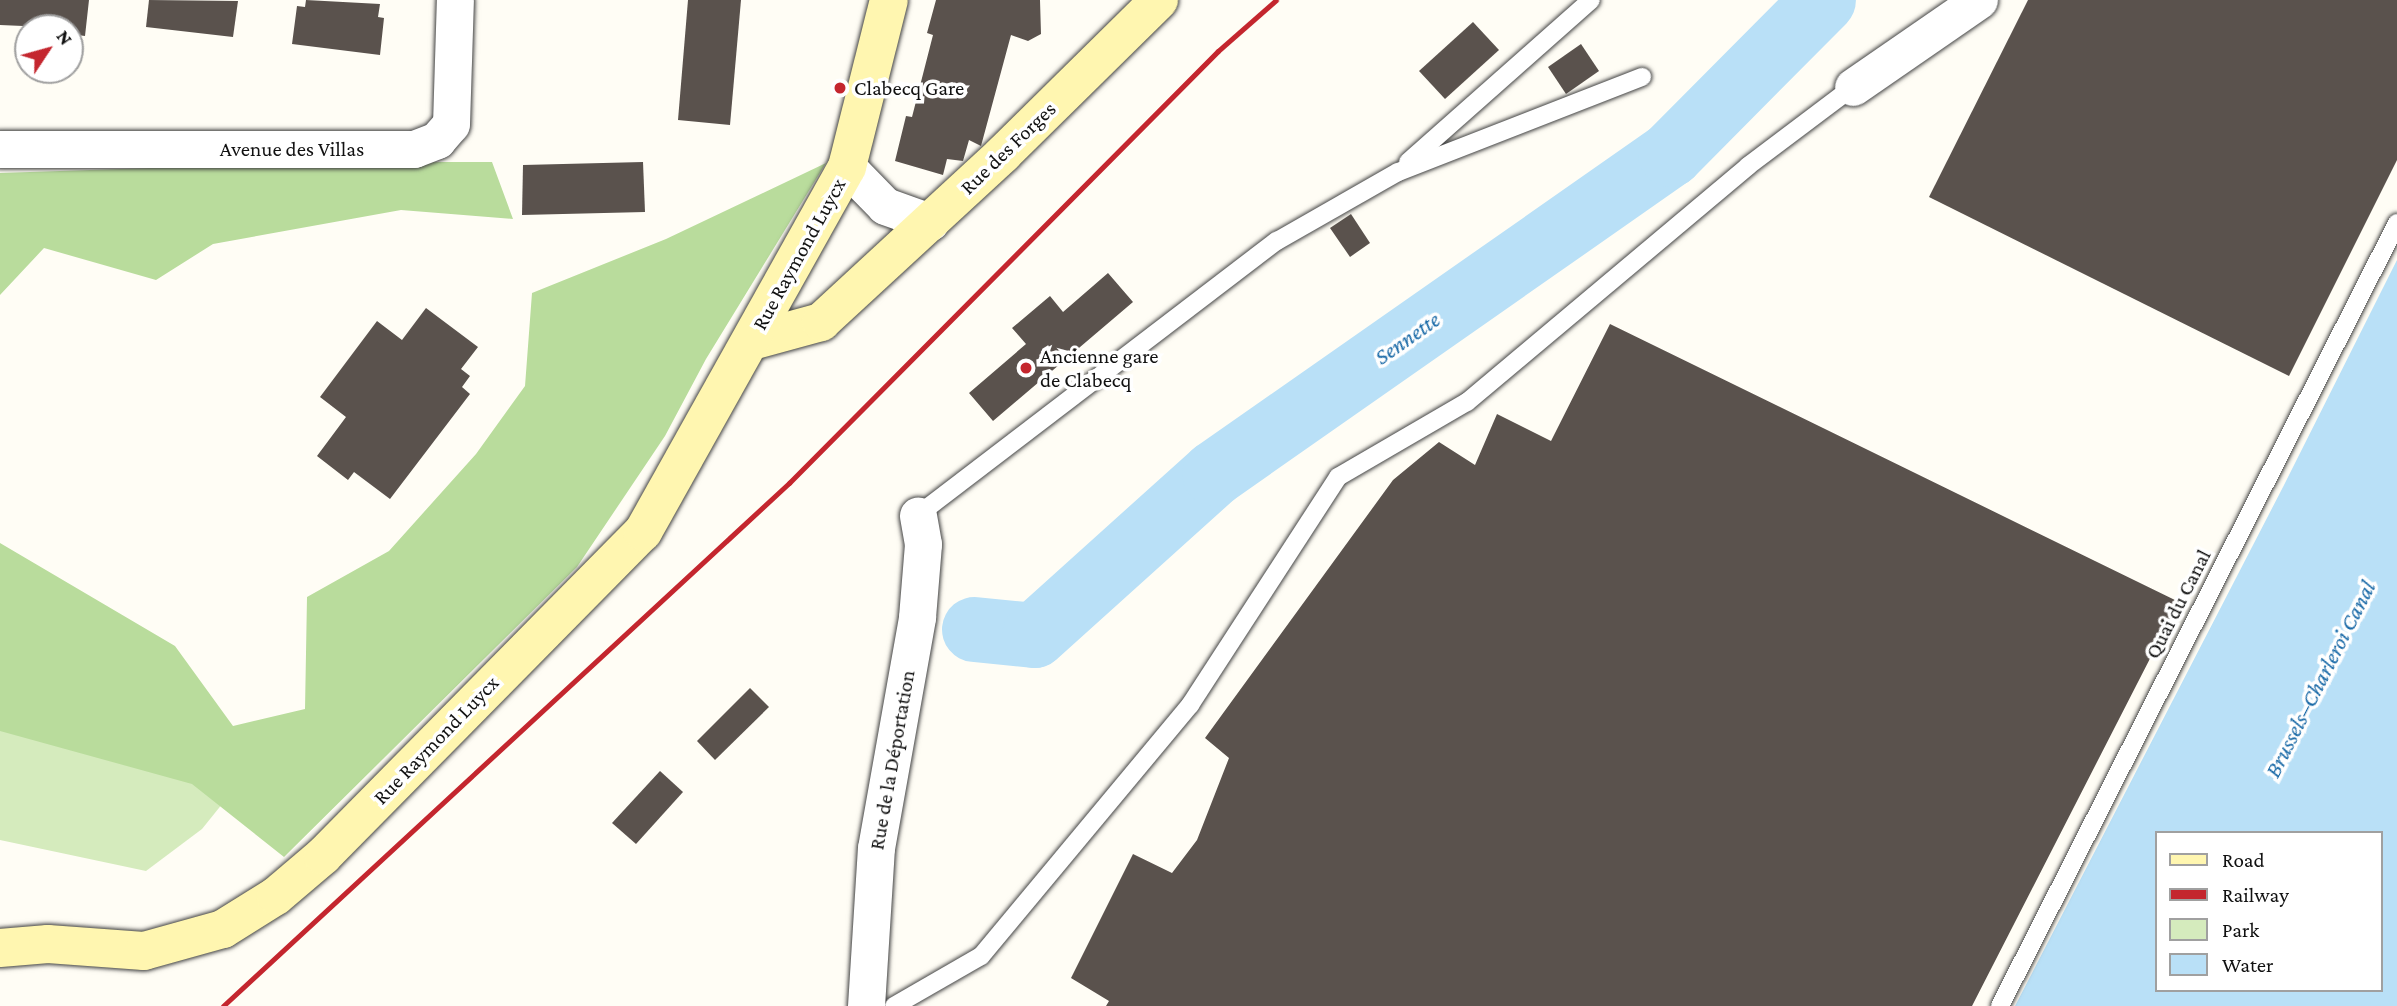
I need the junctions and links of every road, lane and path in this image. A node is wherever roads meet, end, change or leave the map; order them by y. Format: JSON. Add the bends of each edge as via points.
{"nodes":[{"id":1,"x":455,"y":0,"type":"edge"},
{"id":2,"x":889,"y":0,"type":"edge"},
{"id":3,"x":1159,"y":0,"type":"edge"},
{"id":4,"x":1591,"y":0,"type":"edge"},
{"id":5,"x":1979,"y":0,"type":"edge"},
{"id":6,"x":1642,"y":77,"type":"dead end"},
{"id":7,"x":1853,"y":88,"type":"joint"},
{"id":8,"x":0,"y":149,"type":"edge"},
{"id":9,"x":847,"y":167,"type":"junction"},
{"id":10,"x":1398,"y":172,"type":"junction"},
{"id":11,"x":930,"y":222,"type":"junction"},
{"id":12,"x":2397,"y":223,"type":"edge"},
{"id":13,"x":852,"y":292,"type":"joint"},
{"id":14,"x":752,"y":341,"type":"junction"},
{"id":15,"x":919,"y":515,"type":"joint"},
{"id":16,"x":0,"y":948,"type":"edge"},
{"id":17,"x":866,"y":1006,"type":"edge"},
{"id":18,"x":894,"y":1006,"type":"edge"},
{"id":19,"x":2000,"y":1006,"type":"edge"}],
"edges":[{"from":1,"to":8,"type":"street","name":"Avenue des Villas","via":[[451,124],[438,140],[414,149]]},
{"from":2,"to":9,"type":"main road"},
{"from":3,"to":11,"type":"main road","name":"Rue des Forges"},
{"from":4,"to":10,"type":"lane"},
{"from":5,"to":7,"type":"street"},
{"from":6,"to":10,"type":"lane"},
{"from":7,"to":18,"type":"lane","via":[[1748,166],[1467,402],[1338,477],[1190,705],[981,956]]},
{"from":9,"to":11,"type":"street","via":[[885,206]]},
{"from":9,"to":14,"type":"main road","name":"Rue Raymond Luycx"},
{"from":10,"to":15,"type":"lane","via":[[1277,241]]},
{"from":11,"to":13,"type":"main road","name":"Rue des Forges"},
{"from":12,"to":19,"type":"lane","name":"Quai du Canal"},
{"from":13,"to":14,"type":"main road","name":"Rue Raymond Luycx","via":[[821,322]]},
{"from":14,"to":16,"type":"main road","name":"Rue Raymond Luycx","via":[[643,532],[323,856],[276,896],[223,929],[144,951],[48,944]]},
{"from":15,"to":17,"type":"street","name":"Rue de la Déportation","via":[[923,544],[917,617],[876,848]]}]}
